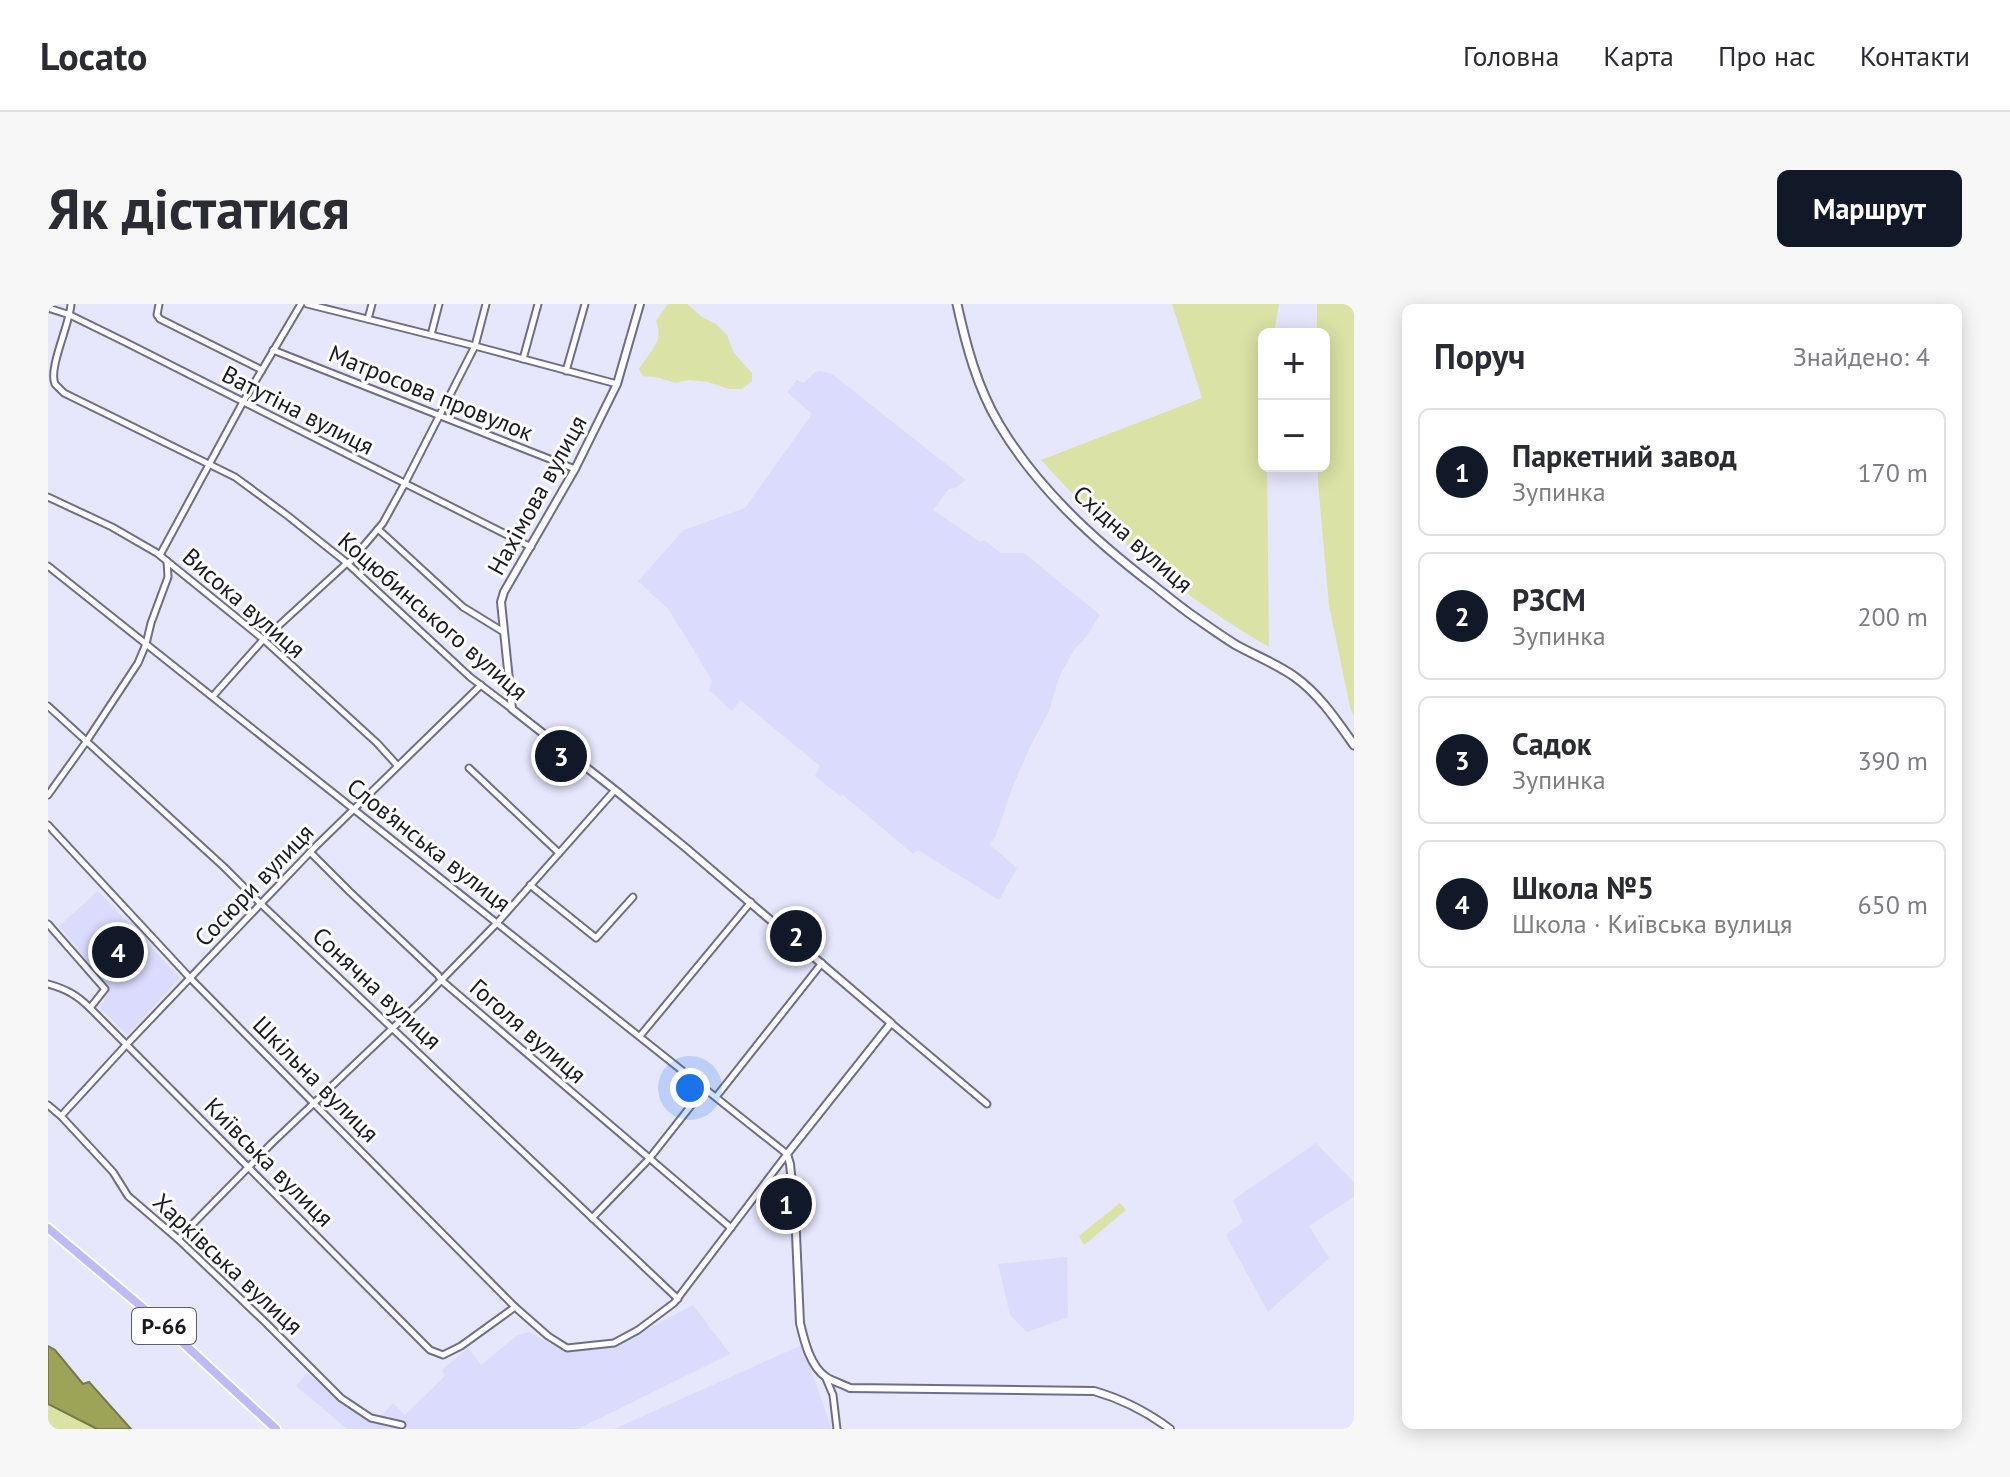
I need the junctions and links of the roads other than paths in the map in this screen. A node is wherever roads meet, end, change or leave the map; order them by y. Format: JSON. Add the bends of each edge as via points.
{"nodes":[{"id":1,"x":71,"y":304,"type":"edge"},
{"id":2,"x":159,"y":304,"type":"edge"},
{"id":3,"x":304,"y":304,"type":"edge"},
{"id":4,"x":372,"y":304,"type":"edge"},
{"id":5,"x":439,"y":304,"type":"edge"},
{"id":6,"x":486,"y":304,"type":"edge"},
{"id":7,"x":538,"y":304,"type":"edge"},
{"id":8,"x":585,"y":304,"type":"edge"},
{"id":9,"x":640,"y":304,"type":"edge"},
{"id":10,"x":957,"y":304,"type":"edge"},
{"id":11,"x":48,"y":308,"type":"edge"},
{"id":12,"x":70,"y":315,"type":"junction"},
{"id":13,"x":368,"y":319,"type":"junction"},
{"id":14,"x":431,"y":335,"type":"junction"},
{"id":15,"x":475,"y":346,"type":"junction"},
{"id":16,"x":273,"y":350,"type":"junction"},
{"id":17,"x":523,"y":359,"type":"junction"},
{"id":18,"x":262,"y":370,"type":"junction"},
{"id":19,"x":566,"y":371,"type":"junction"},
{"id":20,"x":617,"y":384,"type":"junction"},
{"id":21,"x":243,"y":402,"type":"junction"},
{"id":22,"x":439,"y":415,"type":"junction"},
{"id":23,"x":210,"y":465,"type":"junction"},
{"id":24,"x":575,"y":469,"type":"junction"},
{"id":25,"x":404,"y":485,"type":"junction"},
{"id":26,"x":48,"y":497,"type":"edge"},
{"id":27,"x":378,"y":529,"type":"junction"},
{"id":28,"x":531,"y":547,"type":"junction"},
{"id":29,"x":160,"y":555,"type":"junction"},
{"id":30,"x":167,"y":560,"type":"junction"},
{"id":31,"x":347,"y":563,"type":"junction"},
{"id":32,"x":48,"y":566,"type":"edge"},
{"id":33,"x":502,"y":631,"type":"junction"},
{"id":34,"x":263,"y":640,"type":"junction"},
{"id":35,"x":146,"y":644,"type":"junction"},
{"id":36,"x":481,"y":685,"type":"junction"},
{"id":37,"x":213,"y":696,"type":"junction"},
{"id":38,"x":48,"y":706,"type":"edge"},
{"id":39,"x":512,"y":709,"type":"junction"},
{"id":40,"x":86,"y":742,"type":"junction"},
{"id":41,"x":1354,"y":745,"type":"edge"},
{"id":42,"x":397,"y":765,"type":"junction"},
{"id":43,"x":469,"y":768,"type":"dead end"},
{"id":44,"x":615,"y":790,"type":"junction"},
{"id":45,"x":48,"y":795,"type":"edge"},
{"id":46,"x":354,"y":808,"type":"junction"},
{"id":47,"x":48,"y":825,"type":"edge"},
{"id":48,"x":310,"y":852,"type":"junction"},
{"id":49,"x":559,"y":853,"type":"junction"},
{"id":50,"x":530,"y":885,"type":"junction"},
{"id":51,"x":633,"y":897,"type":"dead end"},
{"id":52,"x":751,"y":902,"type":"junction"},
{"id":53,"x":261,"y":904,"type":"junction"},
{"id":54,"x":498,"y":922,"type":"junction"},
{"id":55,"x":48,"y":924,"type":"edge"},
{"id":56,"x":822,"y":963,"type":"junction"},
{"id":57,"x":190,"y":978,"type":"junction"},
{"id":58,"x":441,"y":980,"type":"junction"},
{"id":59,"x":48,"y":984,"type":"edge"},
{"id":60,"x":90,"y":1008,"type":"junction"},
{"id":61,"x":891,"y":1023,"type":"junction"},
{"id":62,"x":392,"y":1027,"type":"junction"},
{"id":63,"x":640,"y":1036,"type":"junction"},
{"id":64,"x":127,"y":1044,"type":"junction"},
{"id":65,"x":705,"y":1088,"type":"junction"},
{"id":66,"x":716,"y":1097,"type":"junction"},
{"id":67,"x":313,"y":1102,"type":"junction"},
{"id":68,"x":987,"y":1104,"type":"dead end"},
{"id":69,"x":48,"y":1105,"type":"edge"},
{"id":70,"x":61,"y":1116,"type":"junction"},
{"id":71,"x":787,"y":1154,"type":"junction"},
{"id":72,"x":649,"y":1159,"type":"junction"},
{"id":73,"x":249,"y":1167,"type":"junction"},
{"id":74,"x":592,"y":1218,"type":"junction"},
{"id":75,"x":48,"y":1228,"type":"edge"},
{"id":76,"x":731,"y":1228,"type":"junction"},
{"id":77,"x":178,"y":1239,"type":"junction"},
{"id":78,"x":678,"y":1299,"type":"junction"},
{"id":79,"x":515,"y":1307,"type":"junction"},
{"id":80,"x":825,"y":1376,"type":"junction"},
{"id":81,"x":402,"y":1425,"type":"dead end"},
{"id":82,"x":276,"y":1429,"type":"edge"},
{"id":83,"x":837,"y":1429,"type":"edge"},
{"id":84,"x":1170,"y":1429,"type":"edge"}],
"edges":[{"from":1,"to":12,"type":"street"},
{"from":2,"to":18,"type":"street","via":[[160,319]]},
{"from":3,"to":13,"type":"street"},
{"from":3,"to":16,"type":"street"},
{"from":4,"to":13,"type":"street"},
{"from":5,"to":14,"type":"street"},
{"from":6,"to":15,"type":"street"},
{"from":7,"to":17,"type":"street"},
{"from":8,"to":19,"type":"street"},
{"from":9,"to":20,"type":"street","name":"Нахімова вулиця"},
{"from":10,"to":41,"type":"main road","name":"Східна вулиця","via":[[974,370],[997,421],[1039,481],[1122,561],[1194,617],[1296,677]]},
{"from":11,"to":12,"type":"street","name":"Ватутіна вулиця"},
{"from":12,"to":21,"type":"street","name":"Ватутіна вулиця"},
{"from":12,"to":23,"type":"street","name":"Коцюбинського вулиця","via":[[56,355],[55,385]]},
{"from":13,"to":14,"type":"street"},
{"from":14,"to":15,"type":"street"},
{"from":15,"to":17,"type":"street"},
{"from":15,"to":22,"type":"street"},
{"from":16,"to":18,"type":"street"},
{"from":16,"to":22,"type":"street","name":"Матросова провулок"},
{"from":17,"to":19,"type":"street"},
{"from":18,"to":21,"type":"street"},
{"from":19,"to":20,"type":"street"},
{"from":20,"to":24,"type":"street","name":"Нахімова вулиця"},
{"from":21,"to":23,"type":"street"},
{"from":21,"to":25,"type":"street","name":"Ватутіна вулиця"},
{"from":22,"to":24,"type":"street","name":"Матросова провулок"},
{"from":22,"to":25,"type":"street"},
{"from":23,"to":29,"type":"street"},
{"from":23,"to":31,"type":"street","name":"Коцюбинського вулиця","via":[[235,477]]},
{"from":24,"to":28,"type":"street","name":"Нахімова вулиця"},
{"from":25,"to":27,"type":"street"},
{"from":25,"to":28,"type":"street","name":"Ватутіна вулиця"},
{"from":26,"to":29,"type":"street","name":"Висока вулиця"},
{"from":27,"to":31,"type":"street"},
{"from":27,"to":33,"type":"street","via":[[463,607]]},
{"from":28,"to":33,"type":"street","name":"Нахімова вулиця","via":[[504,592]]},
{"from":29,"to":30,"type":"street","name":"Висока вулиця"},
{"from":30,"to":34,"type":"street","name":"Висока вулиця"},
{"from":30,"to":35,"type":"street","via":[[168,577]]},
{"from":31,"to":34,"type":"street"},
{"from":31,"to":36,"type":"street","name":"Коцюбинського вулиця"},
{"from":32,"to":35,"type":"street","name":"Слов’янська вулиця"},
{"from":33,"to":39,"type":"street","name":"Нахімова вулиця"},
{"from":34,"to":37,"type":"street"},
{"from":34,"to":42,"type":"street","name":"Висока вулиця"},
{"from":35,"to":37,"type":"street","name":"Слов’янська вулиця"},
{"from":35,"to":40,"type":"street"},
{"from":36,"to":39,"type":"street","name":"Коцюбинського вулиця"},
{"from":36,"to":42,"type":"street","name":"Сосюри вулиця"},
{"from":37,"to":46,"type":"street","name":"Слов’янська вулиця"},
{"from":38,"to":40,"type":"street","name":"Сонячна вулиця"},
{"from":39,"to":44,"type":"street","name":"Коцюбинського вулиця"},
{"from":40,"to":45,"type":"street"},
{"from":40,"to":53,"type":"street","name":"Сонячна вулиця"},
{"from":42,"to":46,"type":"street","name":"Сосюри вулиця"},
{"from":43,"to":49,"type":"street"},
{"from":44,"to":49,"type":"street"},
{"from":44,"to":52,"type":"street","name":"Коцюбинського вулиця"},
{"from":46,"to":48,"type":"street","name":"Сосюри вулиця"},
{"from":46,"to":54,"type":"street","name":"Слов’янська вулиця"},
{"from":47,"to":57,"type":"street","name":"Шкільна вулиця"},
{"from":48,"to":53,"type":"street","name":"Сосюри вулиця"},
{"from":48,"to":58,"type":"street","name":"Гоголя вулиця"},
{"from":49,"to":50,"type":"street"},
{"from":50,"to":51,"type":"street","via":[[596,938]]},
{"from":50,"to":54,"type":"street"},
{"from":52,"to":56,"type":"street","name":"Коцюбинського вулиця"},
{"from":52,"to":63,"type":"street"},
{"from":53,"to":57,"type":"street","name":"Сосюри вулиця"},
{"from":53,"to":62,"type":"street","name":"Сонячна вулиця"},
{"from":54,"to":58,"type":"street"},
{"from":54,"to":63,"type":"street","name":"Слов’янська вулиця"},
{"from":55,"to":60,"type":"street","via":[[105,989]]},
{"from":56,"to":61,"type":"street","name":"Коцюбинського вулиця"},
{"from":56,"to":66,"type":"street"},
{"from":57,"to":64,"type":"street","name":"Сосюри вулиця"},
{"from":57,"to":67,"type":"street","name":"Шкільна вулиця"},
{"from":58,"to":62,"type":"street"},
{"from":58,"to":72,"type":"street","name":"Гоголя вулиця"},
{"from":59,"to":60,"type":"street","name":"Київська вулиця","via":[[68,990]]},
{"from":60,"to":64,"type":"street","name":"Київська вулиця"},
{"from":61,"to":68,"type":"street","name":"Коцюбинського вулиця"},
{"from":61,"to":71,"type":"street"},
{"from":62,"to":67,"type":"street"},
{"from":62,"to":74,"type":"street","name":"Сонячна вулиця"},
{"from":63,"to":65,"type":"street","name":"Слов’янська вулиця"},
{"from":64,"to":70,"type":"street","name":"Сосюри вулиця"},
{"from":64,"to":73,"type":"street","name":"Київська вулиця"},
{"from":65,"to":66,"type":"street","name":"Слов’янська вулиця"},
{"from":65,"to":72,"type":"street"},
{"from":66,"to":71,"type":"street","name":"Слов’янська вулиця"},
{"from":67,"to":73,"type":"street"},
{"from":67,"to":79,"type":"street","name":"Шкільна вулиця"},
{"from":69,"to":70,"type":"street","name":"Харківська вулиця"},
{"from":70,"to":77,"type":"street","name":"Харківська вулиця","via":[[128,1196]]},
{"from":71,"to":76,"type":"street"},
{"from":71,"to":80,"type":"street","via":[[800,1323],[815,1365]]},
{"from":72,"to":74,"type":"street"},
{"from":72,"to":76,"type":"street","name":"Гоголя вулиця"},
{"from":73,"to":77,"type":"street"},
{"from":73,"to":79,"type":"street","name":"Київська вулиця","via":[[430,1350],[443,1355],[461,1346]]},
{"from":74,"to":78,"type":"street","name":"Сонячна вулиця"},
{"from":75,"to":82,"type":"main road","number":"Р-66"},
{"from":76,"to":78,"type":"street"},
{"from":77,"to":81,"type":"street","name":"Харківська вулиця","via":[[341,1398],[371,1418]]},
{"from":78,"to":79,"type":"street","name":"Шкільна вулиця","via":[[614,1343],[567,1348]]},
{"from":80,"to":83,"type":"street"},
{"from":80,"to":84,"type":"street","via":[[850,1388],[1094,1391],[1121,1399]]}]}
